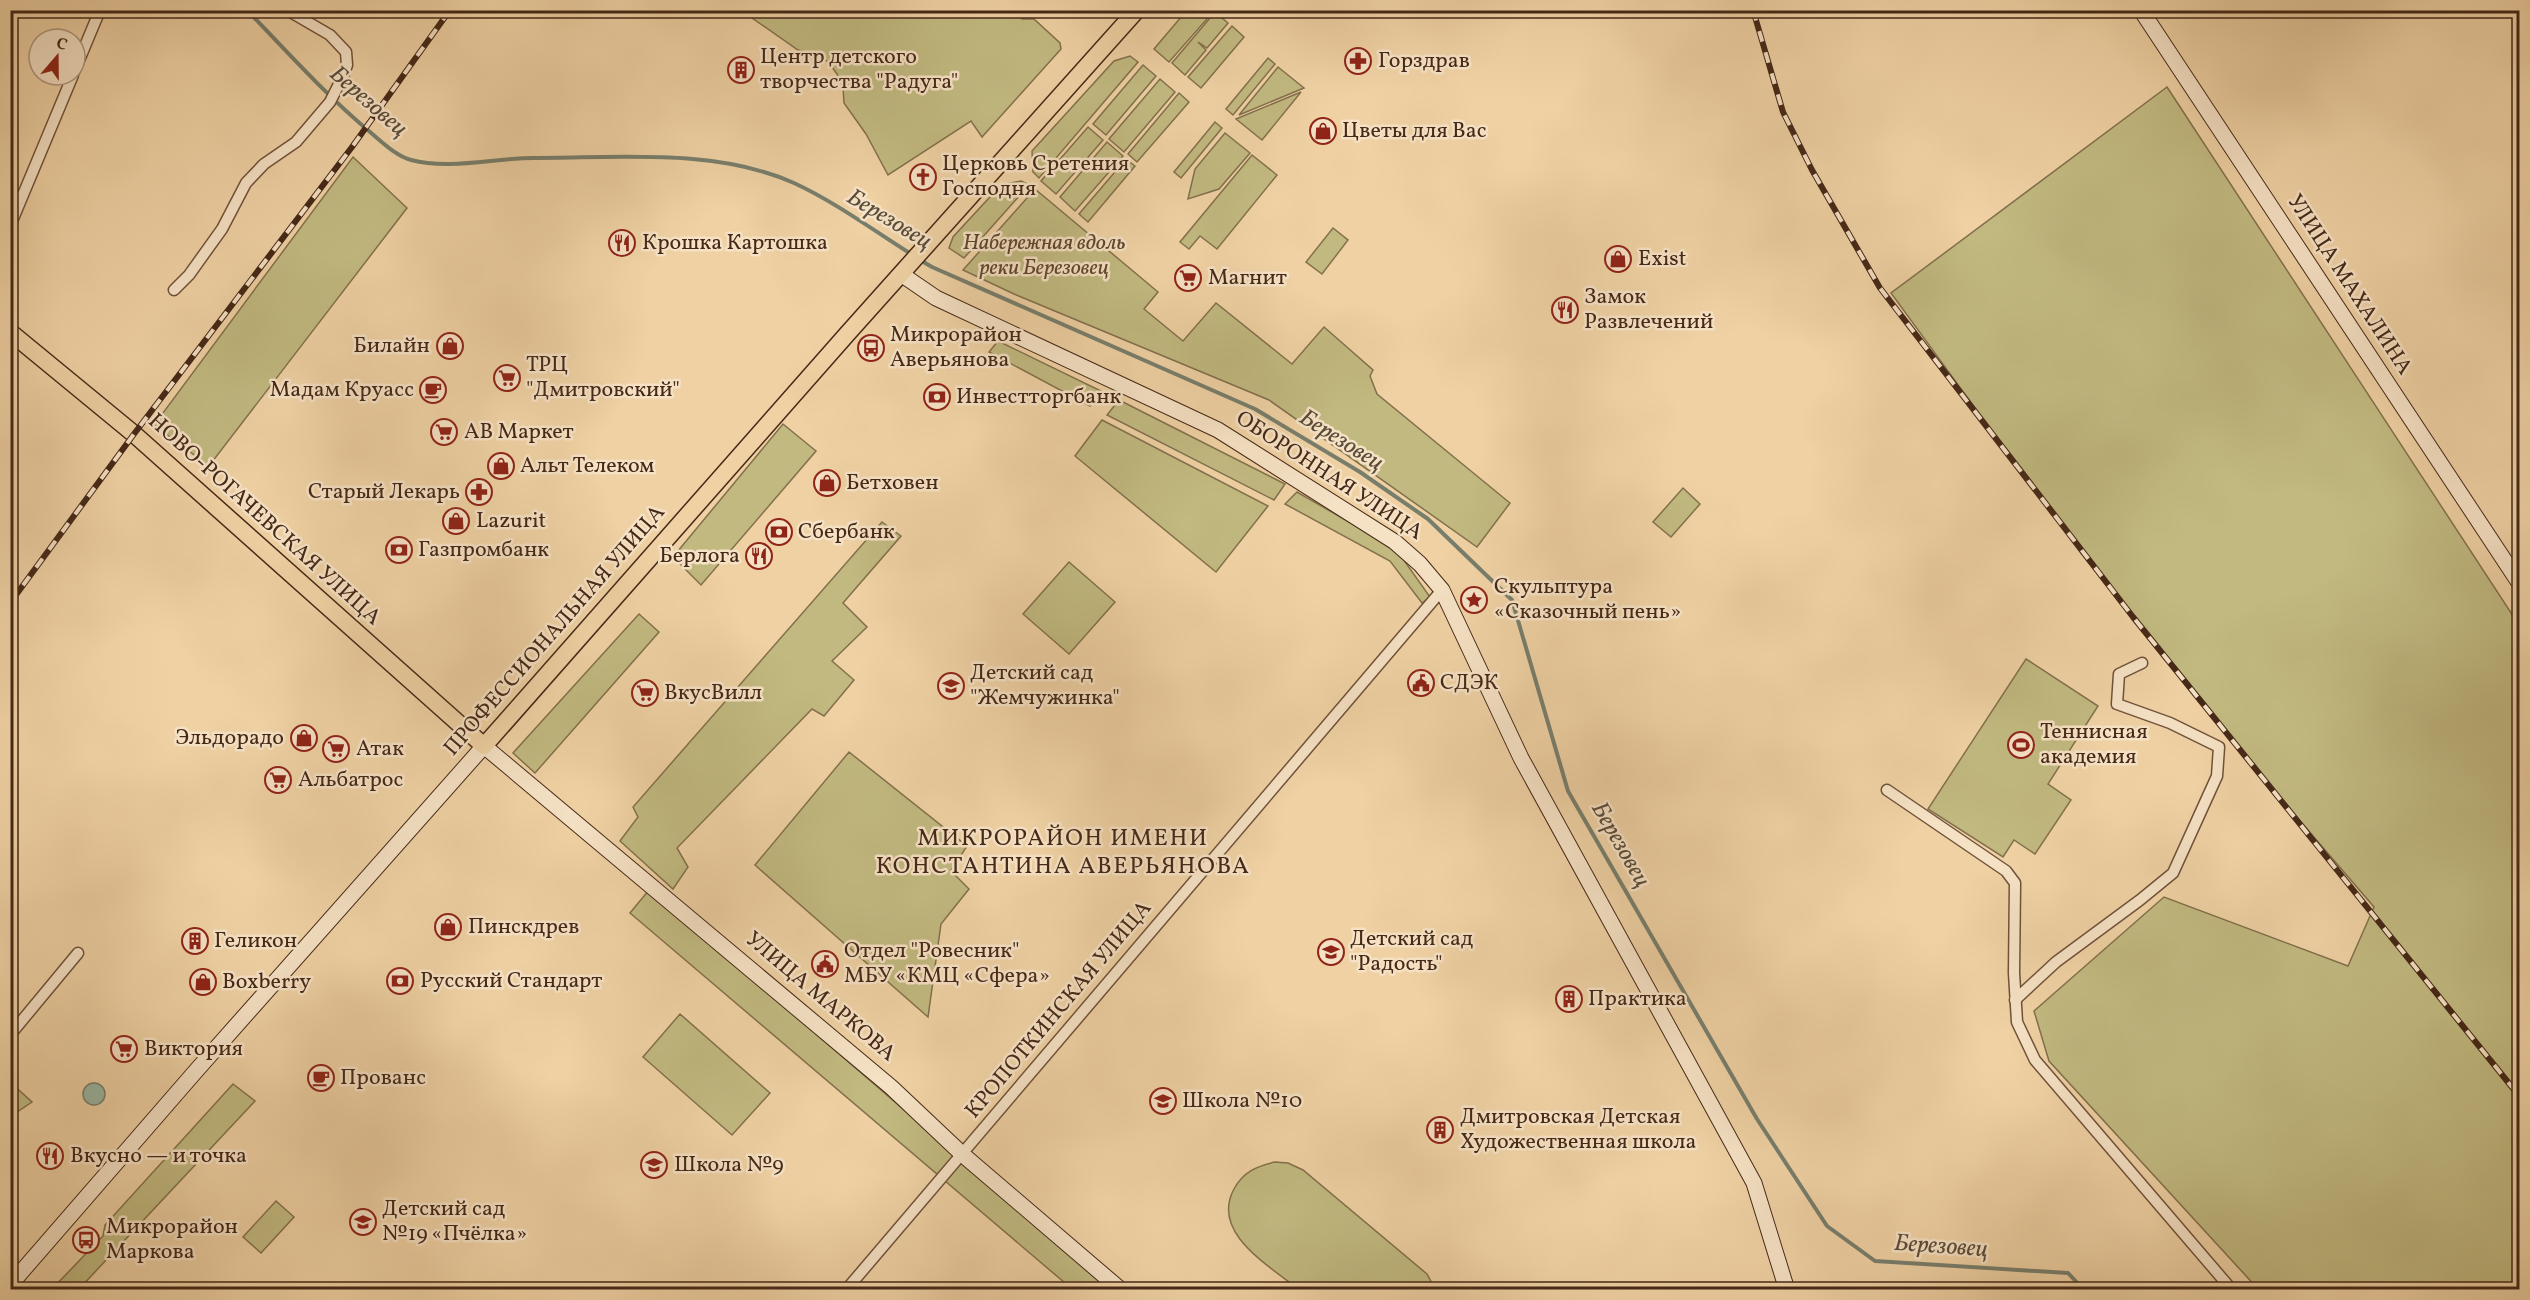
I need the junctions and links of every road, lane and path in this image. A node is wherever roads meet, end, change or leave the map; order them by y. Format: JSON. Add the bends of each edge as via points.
{"nodes":[{"id":1,"x":100,"y":10,"type":"edge"},
{"id":2,"x":286,"y":10,"type":"edge"},
{"id":3,"x":1137,"y":10,"type":"edge"},
{"id":4,"x":2141,"y":10,"type":"edge"},
{"id":5,"x":87,"y":41,"type":"edge"},
{"id":6,"x":68,"y":87,"type":"edge"},
{"id":7,"x":10,"y":226,"type":"edge"},
{"id":8,"x":911,"y":263,"type":"junction"},
{"id":9,"x":174,"y":290,"type":"dead end"},
{"id":10,"x":10,"y":332,"type":"edge"},
{"id":11,"x":2520,"y":584,"type":"edge"},
{"id":12,"x":1442,"y":590,"type":"junction"},
{"id":13,"x":2142,"y":663,"type":"dead end"},
{"id":14,"x":484,"y":746,"type":"junction"},
{"id":15,"x":1887,"y":790,"type":"dead end"},
{"id":16,"x":78,"y":953,"type":"dead end"},
{"id":17,"x":2015,"y":1000,"type":"junction"},
{"id":18,"x":10,"y":1035,"type":"edge"},
{"id":19,"x":962,"y":1154,"type":"junction"},
{"id":20,"x":10,"y":1285,"type":"edge"},
{"id":21,"x":846,"y":1290,"type":"edge"},
{"id":22,"x":1120,"y":1290,"type":"edge"},
{"id":23,"x":1787,"y":1290,"type":"edge"},
{"id":24,"x":2232,"y":1290,"type":"edge"}],
"edges":[{"from":1,"to":5,"type":"street"},
{"from":2,"to":9,"type":"street","via":[[330,35],[346,52],[347,65],[332,98],[296,142],[264,164],[246,183],[217,236]]},
{"from":3,"to":8,"type":"main road","name":"ПРОФЕССИОНАЛЬНАЯ УЛИЦА"},
{"from":4,"to":11,"type":"street","name":"УЛИЦА МАХАЛИНА"},
{"from":6,"to":7,"type":"street"},
{"from":8,"to":12,"type":"street","name":"ОБОРОННАЯ УЛИЦА","via":[[936,298],[1218,430],[1395,542]]},
{"from":8,"to":14,"type":"main road","name":"ПРОФЕССИОНАЛЬНАЯ УЛИЦА"},
{"from":10,"to":14,"type":"main road","name":"НОВО-РОГАЧЕВСКАЯ УЛИЦА","via":[[134,434]]},
{"from":12,"to":19,"type":"street","name":"КРОПОТКИНСКАЯ УЛИЦА"},
{"from":12,"to":23,"type":"street","name":"ОБОРОННАЯ УЛИЦА","via":[[1521,758],[1754,1183]]},
{"from":13,"to":17,"type":"street","via":[[2119,674],[2117,705],[2170,723],[2219,747],[2217,776],[2173,873],[2056,962]]},
{"from":14,"to":19,"type":"street","name":"УЛИЦА МАРКОВА","via":[[891,1087]]},
{"from":14,"to":20,"type":"street","name":"ПРОФЕССИОНАЛЬНАЯ УЛИЦА"},
{"from":15,"to":17,"type":"street","via":[[2006,872],[2015,884]]},
{"from":16,"to":18,"type":"street"},
{"from":17,"to":24,"type":"street","via":[[2017,1022],[2035,1060]]},
{"from":19,"to":21,"type":"street","name":"КРОПОТКИНСКАЯ УЛИЦА"},
{"from":19,"to":22,"type":"street","name":"УЛИЦА МАРКОВА"}]}
